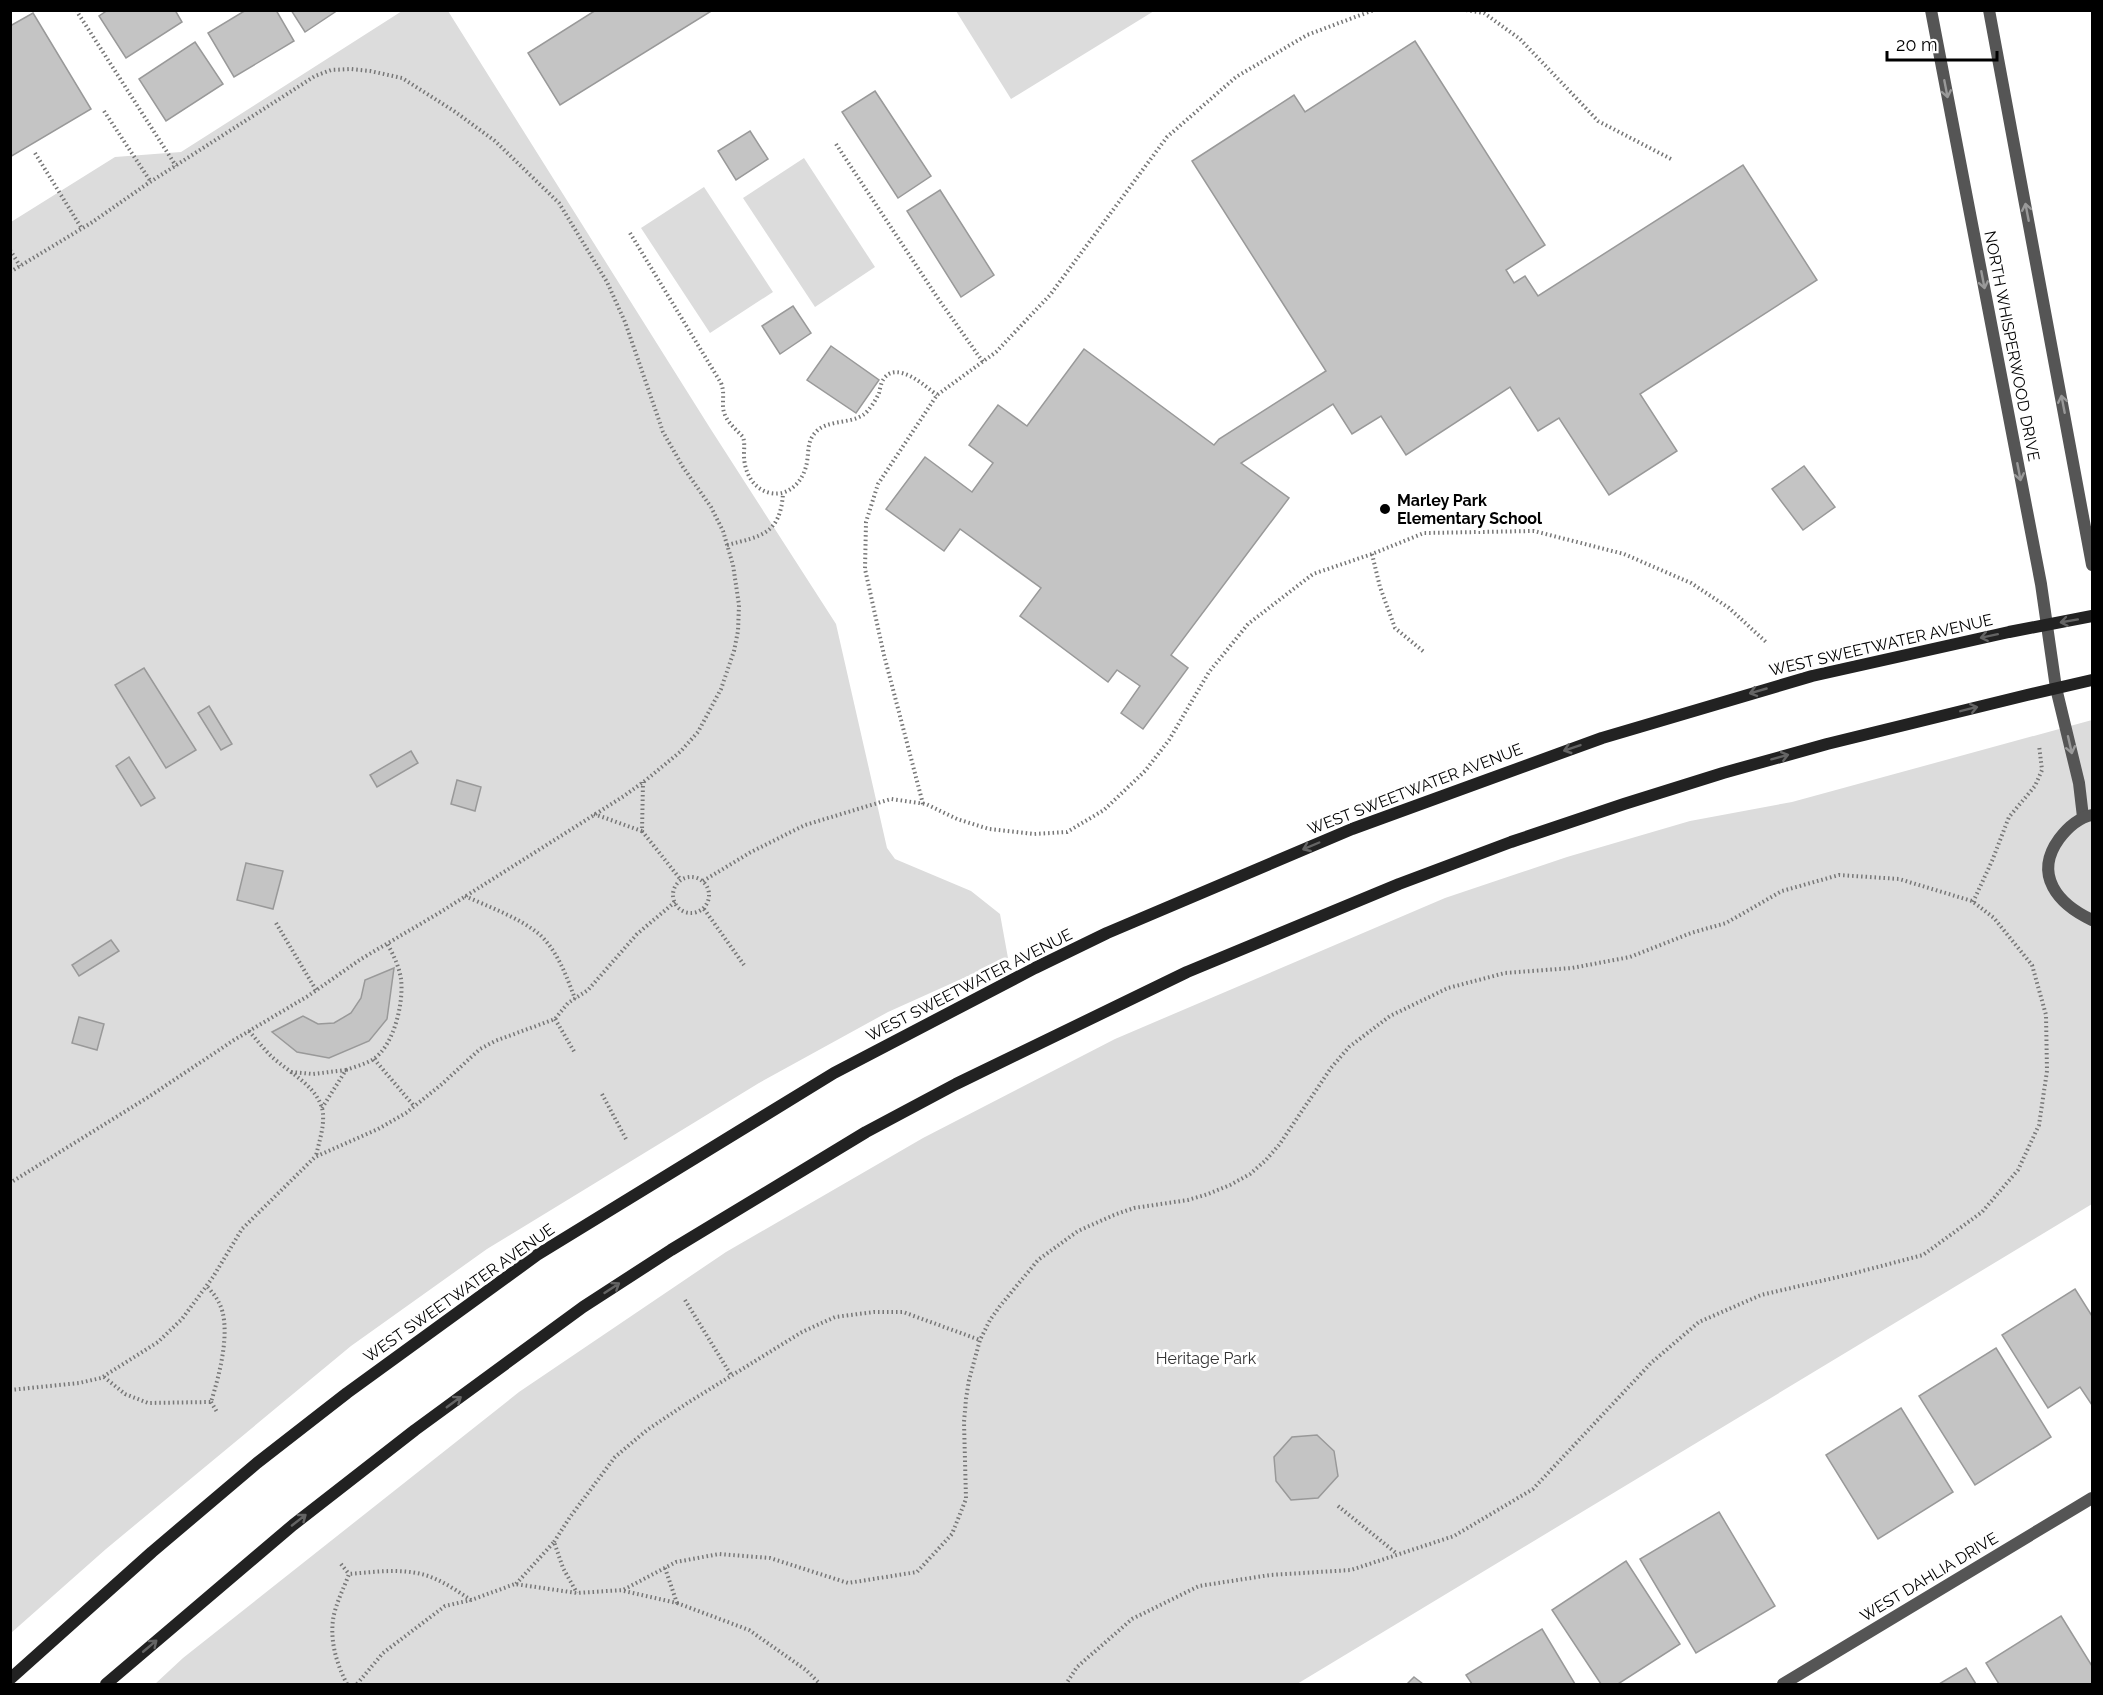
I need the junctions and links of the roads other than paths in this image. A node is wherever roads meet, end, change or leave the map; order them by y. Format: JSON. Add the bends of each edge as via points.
{"nodes":[{"id":1,"x":1931,"y":10,"type":"edge"},
{"id":2,"x":1989,"y":10,"type":"edge"},
{"id":3,"x":2092,"y":565,"type":"edge"},
{"id":4,"x":2092,"y":616,"type":"edge"},
{"id":5,"x":2046,"y":625,"type":"junction"},
{"id":6,"x":2092,"y":680,"type":"edge"},
{"id":7,"x":2056,"y":688,"type":"junction"},
{"id":8,"x":2088,"y":816,"type":"edge"},
{"id":9,"x":2092,"y":920,"type":"edge"},
{"id":10,"x":2092,"y":1498,"type":"edge"},
{"id":11,"x":10,"y":1679,"type":"edge"},
{"id":12,"x":106,"y":1684,"type":"edge"},
{"id":13,"x":1783,"y":1684,"type":"edge"}],
"edges":[{"from":1,"to":5,"type":"street","name":"NORTH WHISPERWOOD DRIVE","one_way":true},
{"from":3,"to":2,"type":"street","one_way":true},
{"from":4,"to":5,"type":"street","name":"WEST SWEETWATER AVENUE","one_way":true},
{"from":5,"to":7,"type":"street","name":"NORTH WHISPERWOOD DRIVE"},
{"from":5,"to":11,"type":"street","name":"WEST SWEETWATER AVENUE","one_way":true,"via":[[1812,676],[1602,738],[1352,829],[1107,933],[947,1014],[834,1073],[537,1255],[257,1463]]},
{"from":6,"to":7,"type":"street"},
{"from":7,"to":8,"type":"street","name":"NORTH WHISPERWOOD DRIVE","one_way":true},
{"from":12,"to":7,"type":"street","one_way":true,"via":[[292,1525],[583,1307],[866,1132],[956,1084],[1187,972],[1511,842],[1723,773]]},
{"from":8,"to":9,"type":"street","via":[[2066,829],[2052,849],[2047,866],[2059,897]]},
{"from":10,"to":13,"type":"street","name":"WEST DAHLIA DRIVE"}]}
